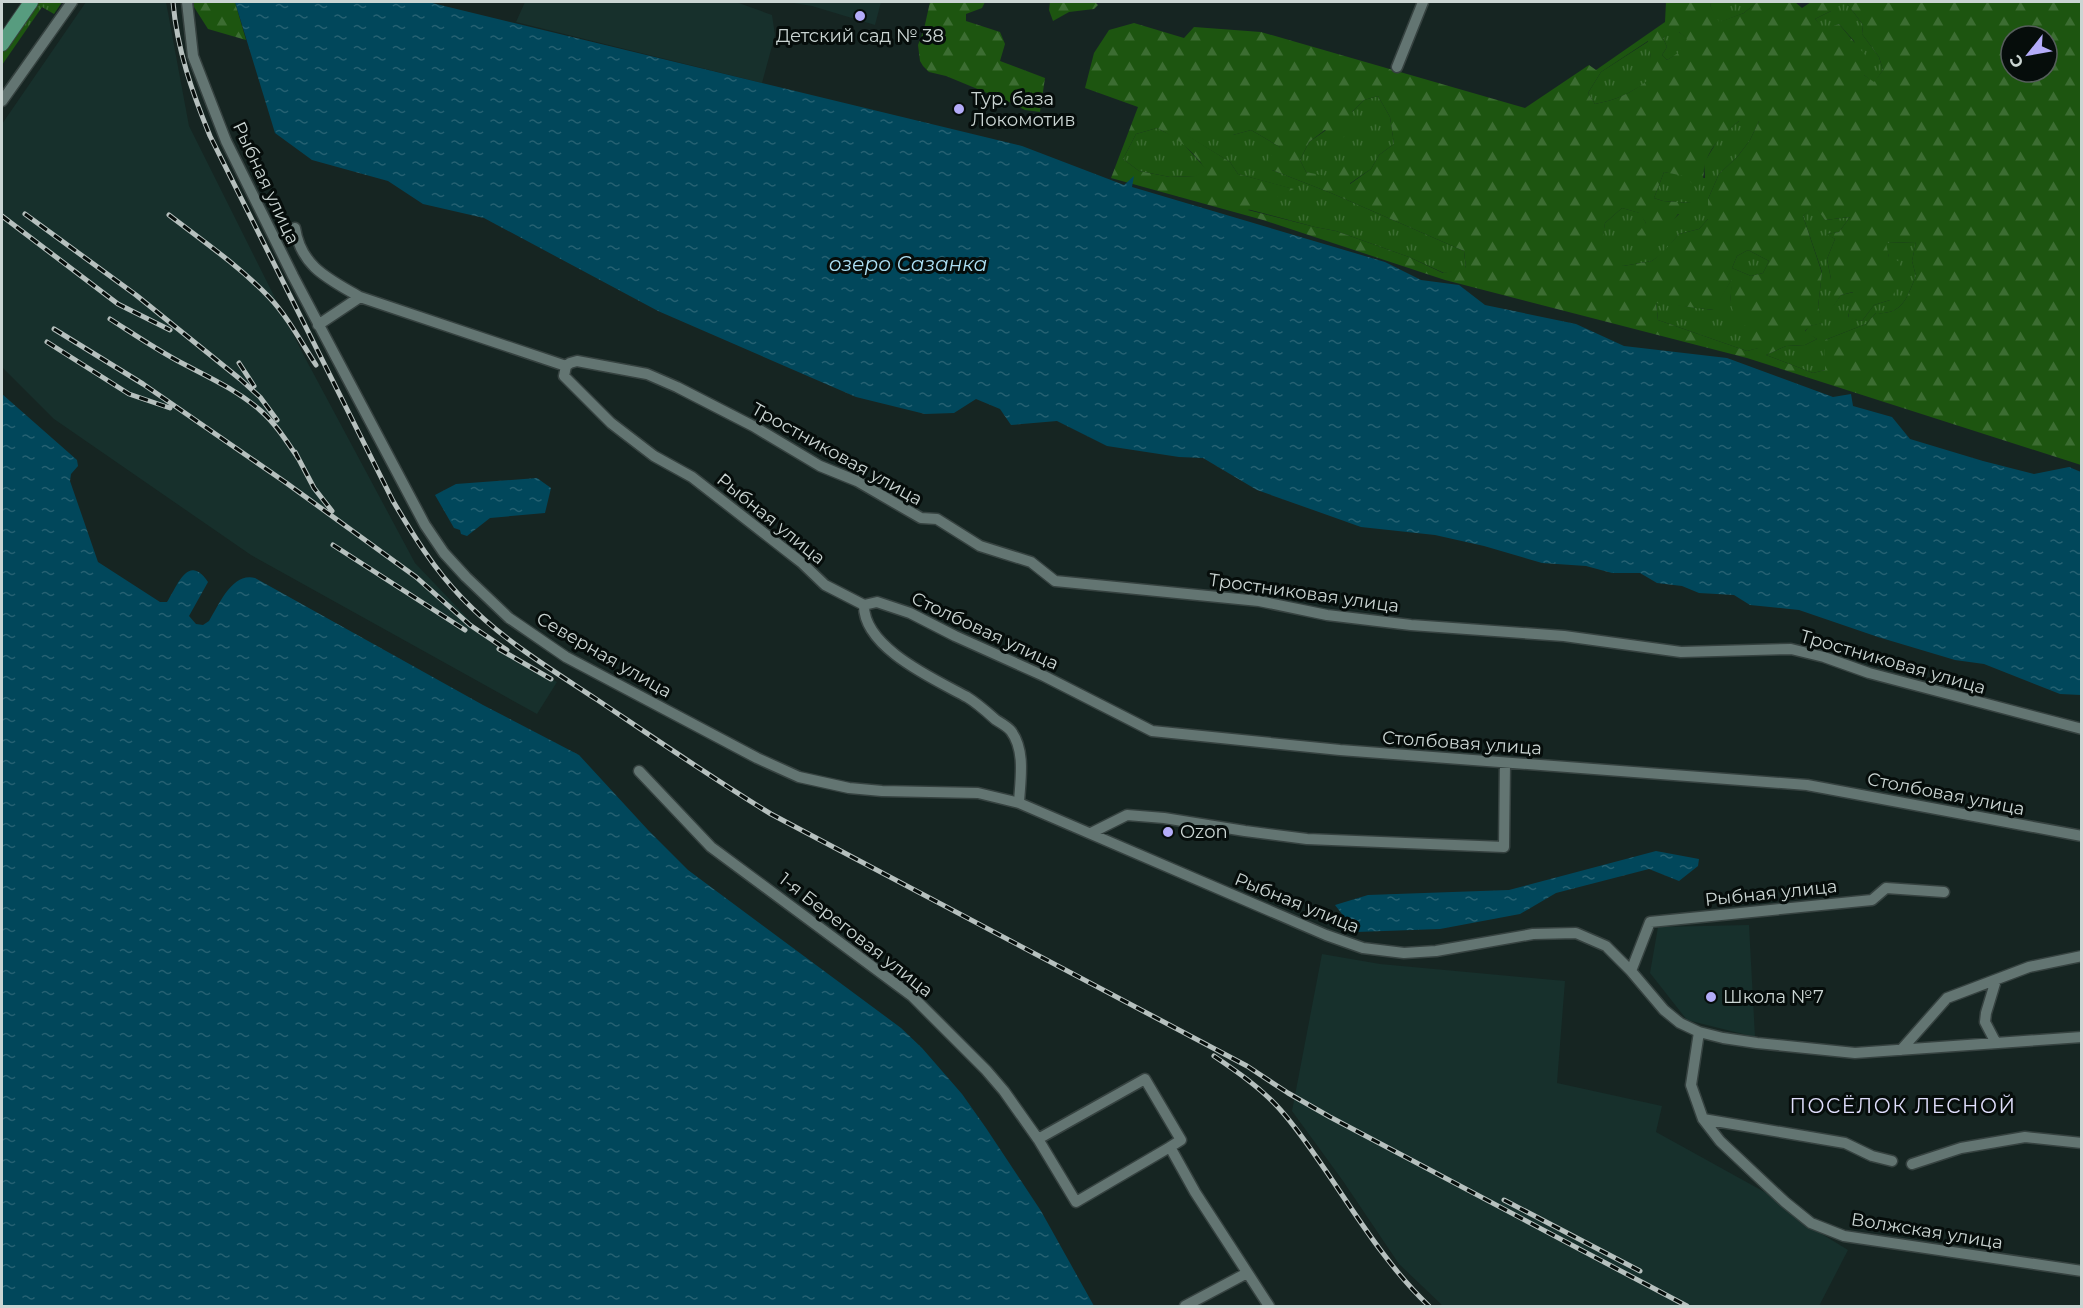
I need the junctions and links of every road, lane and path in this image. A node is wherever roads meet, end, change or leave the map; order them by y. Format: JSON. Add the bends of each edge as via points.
{"nodes":[{"id":1,"x":22,"y":2,"type":"edge"},
{"id":2,"x":31,"y":2,"type":"edge"},
{"id":3,"x":72,"y":2,"type":"edge"},
{"id":4,"x":187,"y":2,"type":"edge"},
{"id":5,"x":1423,"y":2,"type":"edge"},
{"id":6,"x":2,"y":31,"type":"edge"},
{"id":7,"x":2,"y":44,"type":"edge"},
{"id":8,"x":1397,"y":67,"type":"dead end"},
{"id":9,"x":2,"y":101,"type":"edge"},
{"id":10,"x":295,"y":228,"type":"dead end"},
{"id":11,"x":360,"y":297,"type":"junction"},
{"id":12,"x":318,"y":325,"type":"junction"},
{"id":13,"x":566,"y":366,"type":"junction"},
{"id":14,"x":864,"y":605,"type":"junction"},
{"id":15,"x":2082,"y":729,"type":"edge"},
{"id":16,"x":1505,"y":763,"type":"junction"},
{"id":17,"x":639,"y":771,"type":"dead end"},
{"id":18,"x":1019,"y":803,"type":"junction"},
{"id":19,"x":1091,"y":833,"type":"junction"},
{"id":20,"x":2082,"y":836,"type":"edge"},
{"id":21,"x":1944,"y":892,"type":"dead end"},
{"id":22,"x":2082,"y":956,"type":"edge"},
{"id":23,"x":1631,"y":971,"type":"junction"},
{"id":24,"x":1996,"y":980,"type":"junction"},
{"id":25,"x":1699,"y":1032,"type":"junction"},
{"id":26,"x":2082,"y":1037,"type":"edge"},
{"id":27,"x":1996,"y":1043,"type":"junction"},
{"id":28,"x":1901,"y":1050,"type":"junction"},
{"id":29,"x":1703,"y":1119,"type":"junction"},
{"id":30,"x":1038,"y":1139,"type":"junction"},
{"id":31,"x":2082,"y":1143,"type":"edge"},
{"id":32,"x":1170,"y":1147,"type":"junction"},
{"id":33,"x":1892,"y":1161,"type":"dead end"},
{"id":34,"x":1912,"y":1164,"type":"dead end"},
{"id":35,"x":2082,"y":1271,"type":"edge"},
{"id":36,"x":1247,"y":1273,"type":"junction"},
{"id":37,"x":1185,"y":1306,"type":"edge"},
{"id":38,"x":1269,"y":1306,"type":"edge"}],
"edges":[{"from":1,"to":6,"type":"main road"},
{"from":2,"to":7,"type":"main road"},
{"from":3,"to":9,"type":"street"},
{"from":4,"to":12,"type":"street","name":"Рыбная улица","via":[[193,56],[226,141]]},
{"from":5,"to":8,"type":"street"},
{"from":10,"to":11,"type":"street","name":"Рыбная улица","via":[[304,257],[324,276]]},
{"from":11,"to":12,"type":"street"},
{"from":11,"to":13,"type":"street","name":"Рыбная улица"},
{"from":12,"to":18,"type":"street","name":"Северная улица","via":[[425,525],[444,553],[509,618],[566,657],[757,759],[799,777],[882,791],[978,793]]},
{"from":13,"to":14,"type":"street","name":"Рыбная улица","via":[[564,376],[611,423],[654,456],[692,477],[825,585]]},
{"from":13,"to":15,"type":"street","name":"Тростниковая улица","via":[[577,361],[647,374],[753,426],[820,466],[857,481],[921,519],[937,519],[980,546],[1031,562],[1055,581],[1259,601],[1327,615],[1412,625],[1564,636],[1681,652],[1791,649]]},
{"from":14,"to":16,"type":"street","name":"Столбовая улица","via":[[878,602],[910,613],[1044,675],[1152,732]]},
{"from":14,"to":18,"type":"street","via":[[867,620],[892,652],[940,685],[968,698],[1011,730],[1019,749]]},
{"from":16,"to":19,"type":"street","via":[[1504,847],[1307,839],[1127,815]]},
{"from":16,"to":20,"type":"street","name":"Столбовая улица","via":[[1807,784]]},
{"from":17,"to":30,"type":"street","name":"1-я Береговая улица","via":[[711,847],[912,996],[986,1070]]},
{"from":18,"to":19,"type":"street","name":"Рыбная улица"},
{"from":19,"to":23,"type":"street","name":"Рыбная улица","via":[[1326,936],[1363,948],[1436,951],[1533,934],[1576,933],[1606,946]]},
{"from":21,"to":23,"type":"street","name":"Рыбная улица","via":[[1886,888],[1872,900],[1650,922]]},
{"from":22,"to":24,"type":"street","via":[[2030,967]]},
{"from":23,"to":25,"type":"street","name":"Рыбная улица","via":[[1664,1010]]},
{"from":24,"to":27,"type":"street","via":[[1985,1022]]},
{"from":24,"to":28,"type":"street","via":[[1947,998]]},
{"from":25,"to":28,"type":"street","name":"Рыбная улица","via":[[1746,1042],[1855,1053]]},
{"from":25,"to":29,"type":"street","name":"Волжская улица","via":[[1690,1085]]},
{"from":26,"to":27,"type":"street","name":"Рыбная улица"},
{"from":27,"to":28,"type":"street","name":"Рыбная улица"},
{"from":29,"to":33,"type":"street","via":[[1845,1143]]},
{"from":29,"to":35,"type":"street","name":"Волжская улица","via":[[1720,1141],[1811,1223],[1844,1236]]},
{"from":30,"to":32,"type":"street","name":"1-я Береговая улица","via":[[1076,1202]]},
{"from":30,"to":32,"type":"street","via":[[1145,1079],[1181,1140]]},
{"from":31,"to":34,"type":"street","via":[[2025,1137],[1961,1148]]},
{"from":32,"to":36,"type":"street"},
{"from":36,"to":37,"type":"street"},
{"from":36,"to":38,"type":"street"}]}
